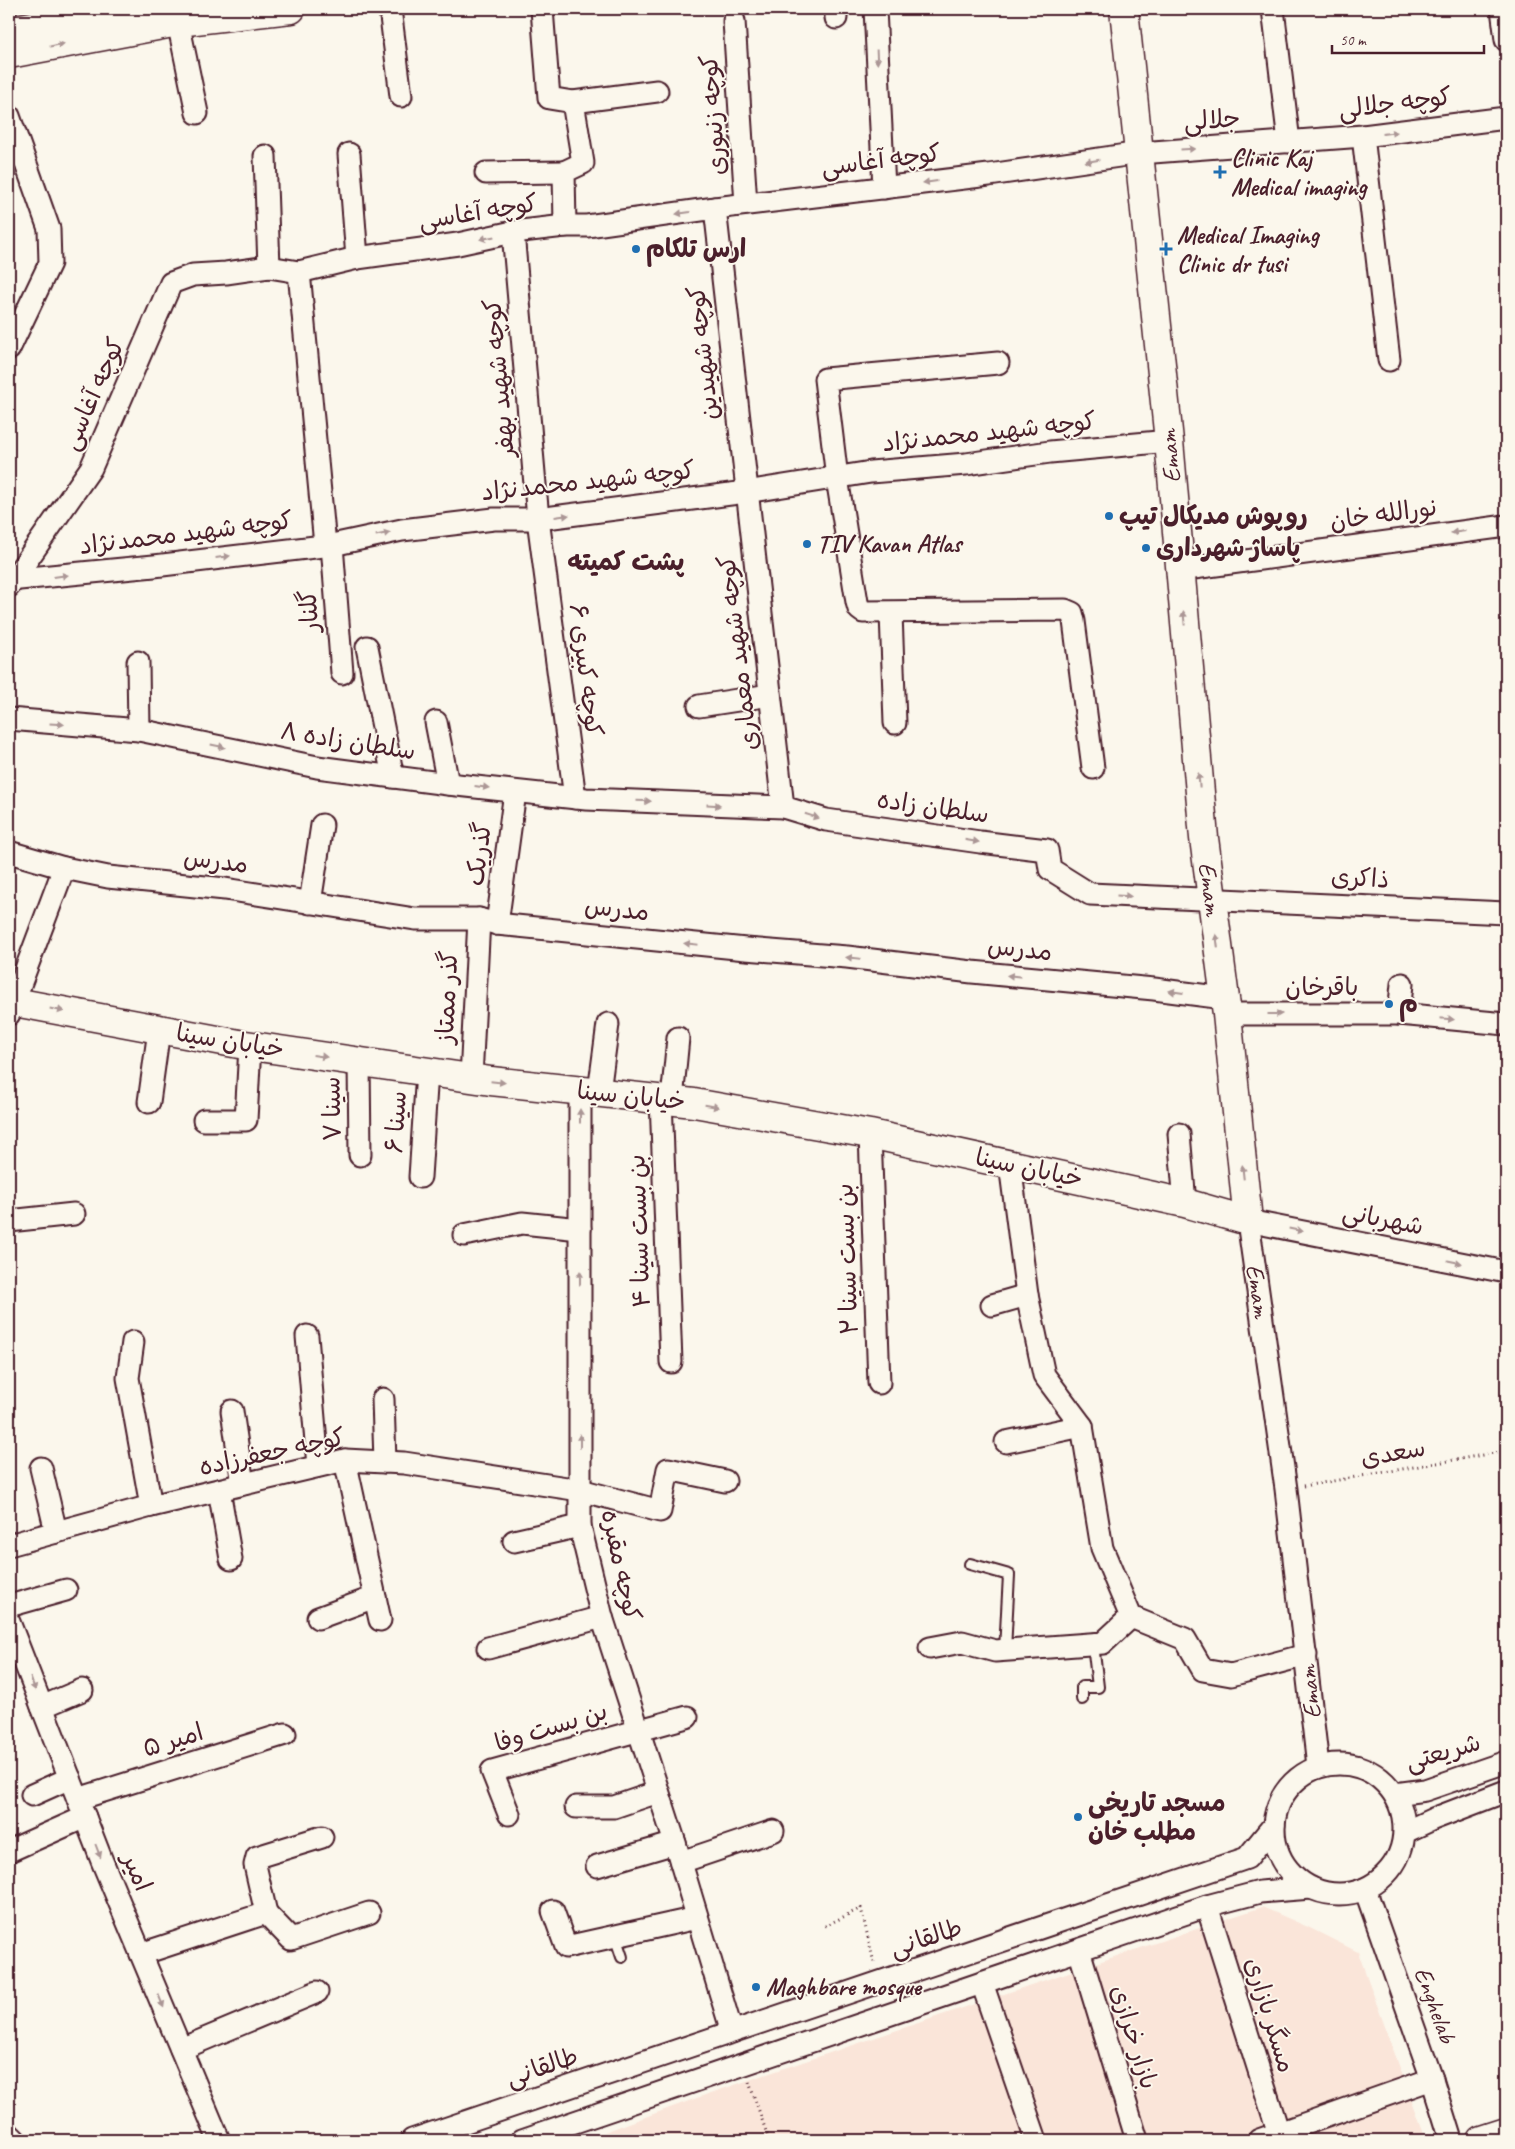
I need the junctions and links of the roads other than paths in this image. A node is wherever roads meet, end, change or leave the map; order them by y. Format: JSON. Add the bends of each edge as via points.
{"nodes":[{"id":1,"x":130,"y":9,"type":"edge"},
{"id":2,"x":291,"y":9,"type":"edge"},
{"id":3,"x":390,"y":9,"type":"edge"},
{"id":4,"x":542,"y":9,"type":"edge"},
{"id":5,"x":875,"y":9,"type":"edge"},
{"id":6,"x":1124,"y":9,"type":"edge"},
{"id":7,"x":1273,"y":9,"type":"edge"},
{"id":8,"x":1502,"y":9,"type":"edge"},
{"id":9,"x":734,"y":21,"type":"dead end"},
{"id":10,"x":21,"y":22,"type":"edge"},
{"id":11,"x":178,"y":22,"type":"junction"},
{"id":12,"x":1506,"y":40,"type":"edge"},
{"id":13,"x":9,"y":54,"type":"edge"},
{"id":14,"x":658,"y":91,"type":"dead end"},
{"id":15,"x":401,"y":96,"type":"dead end"},
{"id":16,"x":574,"y":102,"type":"junction"},
{"id":17,"x":197,"y":113,"type":"dead end"},
{"id":18,"x":9,"y":116,"type":"edge"},
{"id":19,"x":1506,"y":118,"type":"edge"},
{"id":20,"x":1363,"y":136,"type":"junction"},
{"id":21,"x":1289,"y":142,"type":"junction"},
{"id":22,"x":1140,"y":153,"type":"junction"},
{"id":23,"x":349,"y":154,"type":"dead end"},
{"id":24,"x":265,"y":156,"type":"dead end"},
{"id":25,"x":486,"y":172,"type":"dead end"},
{"id":26,"x":564,"y":172,"type":"junction"},
{"id":27,"x":884,"y":188,"type":"junction"},
{"id":28,"x":746,"y":204,"type":"junction"},
{"id":29,"x":715,"y":208,"type":"junction"},
{"id":30,"x":565,"y":226,"type":"junction"},
{"id":31,"x":514,"y":232,"type":"junction"},
{"id":32,"x":358,"y":258,"type":"junction"},
{"id":33,"x":269,"y":267,"type":"junction"},
{"id":34,"x":299,"y":272,"type":"junction"},
{"id":35,"x":9,"y":349,"type":"edge"},
{"id":36,"x":1389,"y":360,"type":"dead end"},
{"id":37,"x":998,"y":363,"type":"dead end"},
{"id":38,"x":1169,"y":441,"type":"junction"},
{"id":39,"x":837,"y":478,"type":"junction"},
{"id":40,"x":746,"y":492,"type":"junction"},
{"id":41,"x":538,"y":519,"type":"junction"},
{"id":42,"x":1506,"y":526,"type":"edge"},
{"id":43,"x":328,"y":545,"type":"junction"},
{"id":44,"x":1179,"y":570,"type":"junction"},
{"id":45,"x":10,"y":583,"type":"edge"},
{"id":46,"x":891,"y":613,"type":"junction"},
{"id":47,"x":367,"y":647,"type":"dead end"},
{"id":48,"x":138,"y":662,"type":"dead end"},
{"id":49,"x":342,"y":673,"type":"dead end"},
{"id":50,"x":770,"y":695,"type":"junction"},
{"id":51,"x":699,"y":706,"type":"dead end"},
{"id":52,"x":9,"y":719,"type":"edge"},
{"id":53,"x":436,"y":722,"type":"dead end"},
{"id":54,"x":895,"y":723,"type":"dead end"},
{"id":55,"x":139,"y":730,"type":"junction"},
{"id":56,"x":1093,"y":768,"type":"dead end"},
{"id":57,"x":393,"y":777,"type":"junction"},
{"id":58,"x":448,"y":784,"type":"junction"},
{"id":59,"x":515,"y":792,"type":"junction"},
{"id":60,"x":574,"y":798,"type":"junction"},
{"id":61,"x":747,"y":806,"type":"joint"},
{"id":62,"x":783,"y":807,"type":"junction"},
{"id":63,"x":322,"y":825,"type":"dead end"},
{"id":64,"x":9,"y":852,"type":"edge"},
{"id":65,"x":64,"y":868,"type":"junction"},
{"id":66,"x":1090,"y":894,"type":"joint"},
{"id":67,"x":1212,"y":899,"type":"junction"},
{"id":68,"x":310,"y":903,"type":"junction"},
{"id":69,"x":1506,"y":912,"type":"edge"},
{"id":70,"x":488,"y":921,"type":"junction"},
{"id":71,"x":1402,"y":984,"type":"dead end"},
{"id":72,"x":10,"y":1006,"type":"edge"},
{"id":73,"x":1225,"y":1006,"type":"junction"},
{"id":74,"x":1399,"y":1014,"type":"junction"},
{"id":75,"x":608,"y":1024,"type":"dead end"},
{"id":76,"x":1506,"y":1024,"type":"edge"},
{"id":77,"x":159,"y":1030,"type":"junction"},
{"id":78,"x":678,"y":1038,"type":"dead end"},
{"id":79,"x":250,"y":1046,"type":"junction"},
{"id":80,"x":359,"y":1062,"type":"junction"},
{"id":81,"x":427,"y":1072,"type":"junction"},
{"id":82,"x":471,"y":1078,"type":"junction"},
{"id":83,"x":589,"y":1092,"type":"junction"},
{"id":84,"x":666,"y":1100,"type":"junction"},
{"id":85,"x":149,"y":1102,"type":"dead end"},
{"id":86,"x":204,"y":1120,"type":"dead end"},
{"id":87,"x":870,"y":1134,"type":"junction"},
{"id":88,"x":1179,"y":1134,"type":"dead end"},
{"id":89,"x":360,"y":1155,"type":"dead end"},
{"id":90,"x":1010,"y":1164,"type":"junction"},
{"id":91,"x":420,"y":1177,"type":"dead end"},
{"id":92,"x":1185,"y":1203,"type":"junction"},
{"id":93,"x":74,"y":1214,"type":"dead end"},
{"id":94,"x":1248,"y":1220,"type":"junction"},
{"id":95,"x":9,"y":1221,"type":"edge"},
{"id":96,"x":580,"y":1229,"type":"junction"},
{"id":97,"x":464,"y":1235,"type":"dead end"},
{"id":98,"x":1506,"y":1272,"type":"edge"},
{"id":99,"x":1027,"y":1295,"type":"junction"},
{"id":100,"x":992,"y":1305,"type":"dead end"},
{"id":101,"x":307,"y":1336,"type":"dead end"},
{"id":102,"x":133,"y":1342,"type":"dead end"},
{"id":103,"x":672,"y":1362,"type":"dead end"},
{"id":104,"x":879,"y":1383,"type":"dead end"},
{"id":105,"x":383,"y":1399,"type":"dead end"},
{"id":106,"x":232,"y":1412,"type":"dead end"},
{"id":107,"x":1082,"y":1426,"type":"junction"},
{"id":108,"x":1006,"y":1442,"type":"dead end"},
{"id":109,"x":345,"y":1460,"type":"junction"},
{"id":110,"x":385,"y":1462,"type":"junction"},
{"id":111,"x":318,"y":1466,"type":"junction"},
{"id":112,"x":41,"y":1468,"type":"dead end"},
{"id":113,"x":725,"y":1481,"type":"dead end"},
{"id":114,"x":243,"y":1484,"type":"junction"},
{"id":115,"x":219,"y":1490,"type":"junction"},
{"id":116,"x":580,"y":1490,"type":"junction"},
{"id":117,"x":151,"y":1506,"type":"junction"},
{"id":118,"x":580,"y":1526,"type":"junction"},
{"id":119,"x":56,"y":1532,"type":"junction"},
{"id":120,"x":514,"y":1541,"type":"dead end"},
{"id":121,"x":9,"y":1545,"type":"edge"},
{"id":122,"x":231,"y":1559,"type":"dead end"},
{"id":123,"x":970,"y":1564,"type":"dead end"},
{"id":124,"x":66,"y":1590,"type":"dead end"},
{"id":125,"x":375,"y":1597,"type":"junction"},
{"id":126,"x":9,"y":1606,"type":"edge"},
{"id":127,"x":602,"y":1617,"type":"junction"},
{"id":128,"x":1131,"y":1617,"type":"junction"},
{"id":129,"x":318,"y":1618,"type":"dead end"},
{"id":130,"x":380,"y":1620,"type":"dead end"},
{"id":131,"x":11,"y":1635,"type":"edge"},
{"id":132,"x":1093,"y":1644,"type":"junction"},
{"id":133,"x":488,"y":1648,"type":"dead end"},
{"id":134,"x":930,"y":1648,"type":"dead end"},
{"id":135,"x":1005,"y":1650,"type":"junction"},
{"id":136,"x":1306,"y":1655,"type":"junction"},
{"id":137,"x":82,"y":1690,"type":"dead end"},
{"id":138,"x":1082,"y":1699,"type":"dead end"},
{"id":139,"x":42,"y":1707,"type":"junction"},
{"id":140,"x":687,"y":1717,"type":"dead end"},
{"id":141,"x":638,"y":1730,"type":"junction"},
{"id":142,"x":285,"y":1734,"type":"dead end"},
{"id":143,"x":1506,"y":1762,"type":"edge"},
{"id":144,"x":1318,"y":1766,"type":"junction"},
{"id":145,"x":70,"y":1778,"type":"junction"},
{"id":146,"x":1506,"y":1791,"type":"edge"},
{"id":147,"x":658,"y":1792,"type":"junction"},
{"id":148,"x":1395,"y":1794,"type":"junction"},
{"id":149,"x":32,"y":1795,"type":"dead end"},
{"id":150,"x":576,"y":1807,"type":"dead end"},
{"id":151,"x":82,"y":1808,"type":"junction"},
{"id":152,"x":509,"y":1814,"type":"dead end"},
{"id":153,"x":1274,"y":1825,"type":"junction"},
{"id":154,"x":773,"y":1832,"type":"dead end"},
{"id":155,"x":1405,"y":1832,"type":"junction"},
{"id":156,"x":322,"y":1838,"type":"dead end"},
{"id":157,"x":9,"y":1851,"type":"edge"},
{"id":158,"x":678,"y":1853,"type":"junction"},
{"id":159,"x":598,"y":1866,"type":"dead end"},
{"id":160,"x":1311,"y":1888,"type":"junction"},
{"id":161,"x":1365,"y":1889,"type":"junction"},
{"id":162,"x":1207,"y":1906,"type":"junction"},
{"id":163,"x":553,"y":1911,"type":"dead end"},
{"id":164,"x":266,"y":1913,"type":"junction"},
{"id":165,"x":369,"y":1913,"type":"dead end"},
{"id":166,"x":697,"y":1918,"type":"junction"},
{"id":167,"x":615,"y":1936,"type":"junction"},
{"id":168,"x":1079,"y":1950,"type":"junction"},
{"id":169,"x":141,"y":1954,"type":"junction"},
{"id":170,"x":622,"y":1957,"type":"dead end"},
{"id":171,"x":982,"y":1982,"type":"junction"},
{"id":172,"x":317,"y":1992,"type":"dead end"},
{"id":173,"x":732,"y":2032,"type":"junction"},
{"id":174,"x":180,"y":2049,"type":"junction"},
{"id":175,"x":1432,"y":2079,"type":"junction"},
{"id":176,"x":1506,"y":2132,"type":"edge"},
{"id":177,"x":9,"y":2134,"type":"edge"},
{"id":178,"x":1273,"y":2138,"type":"edge"},
{"id":179,"x":15,"y":2140,"type":"edge"},
{"id":180,"x":219,"y":2140,"type":"edge"},
{"id":181,"x":412,"y":2140,"type":"edge"},
{"id":182,"x":522,"y":2140,"type":"edge"},
{"id":183,"x":1036,"y":2140,"type":"edge"},
{"id":184,"x":1137,"y":2140,"type":"edge"},
{"id":185,"x":1451,"y":2140,"type":"edge"},
{"id":186,"x":1481,"y":2140,"type":"edge"}],
"edges":[{"from":1,"to":10,"type":"main road"},
{"from":2,"to":11,"type":"main road"},
{"from":3,"to":15,"type":"street"},
{"from":4,"to":16,"type":"street","via":[[549,98]]},
{"from":5,"to":27,"type":"street","one_way":true},
{"from":6,"to":22,"type":"main road","name":"Emam"},
{"from":7,"to":21,"type":"street"},
{"from":8,"to":12,"type":"street"},
{"from":9,"to":28,"type":"street","name":"کوچه زنبوری"},
{"from":13,"to":11,"type":"main road","one_way":true},
{"from":11,"to":17,"type":"street"},
{"from":14,"to":16,"type":"street"},
{"from":16,"to":26,"type":"street","via":[[584,163]]},
{"from":18,"to":35,"type":"street","via":[[48,229],[50,263]]},
{"from":20,"to":19,"type":"street","name":"کوچه جلالی","one_way":true},
{"from":20,"to":21,"type":"street","name":"کوچه جلالی"},
{"from":20,"to":36,"type":"street"},
{"from":22,"to":21,"type":"street","name":"جلالی","one_way":true},
{"from":22,"to":27,"type":"street","name":"کوچه آغاسی","one_way":true},
{"from":22,"to":38,"type":"main road","name":"Emam"},
{"from":23,"to":32,"type":"street"},
{"from":24,"to":33,"type":"street"},
{"from":25,"to":26,"type":"street"},
{"from":26,"to":30,"type":"street"},
{"from":27,"to":28,"type":"street","name":"کوچه آغاسی"},
{"from":28,"to":29,"type":"street","name":"کوچه آغاسی"},
{"from":29,"to":30,"type":"street","name":"کوچه آغاسی","one_way":true,"via":[[587,226]]},
{"from":29,"to":40,"type":"street","name":"کوچه شهیدین"},
{"from":30,"to":31,"type":"street","name":"کوچه آغاسی"},
{"from":31,"to":32,"type":"street","name":"کوچه آغاسی","one_way":true,"via":[[458,244]]},
{"from":31,"to":41,"type":"street","name":"کوچه شهید بهفر"},
{"from":32,"to":34,"type":"street","name":"کوچه آغاسی"},
{"from":33,"to":34,"type":"street","name":"کوچه آغاسی"},
{"from":33,"to":45,"type":"street","name":"کوچه آغاسی","via":[[193,275],[171,283],[92,468]]},
{"from":34,"to":43,"type":"street","name":"گلنار"},
{"from":37,"to":39,"type":"street","via":[[825,379]]},
{"from":38,"to":39,"type":"street","name":"کوچه شهید محمدنژاد"},
{"from":38,"to":44,"type":"main road","name":"Emam"},
{"from":39,"to":40,"type":"street","name":"کوچه شهید محمدنژاد"},
{"from":39,"to":46,"type":"street","via":[[859,609]]},
{"from":41,"to":40,"type":"street","name":"کوچه شهید محمدنژاد","one_way":true},
{"from":40,"to":50,"type":"street","name":"کوچه شهید معماری"},
{"from":43,"to":41,"type":"street","name":"کوچه شهید محمدنژاد","one_way":true,"via":[[402,530],[494,519]]},
{"from":41,"to":60,"type":"street","name":"کوچه کبیری ۶"},
{"from":42,"to":44,"type":"street","name":"نورالله خان","one_way":true},
{"from":45,"to":43,"type":"street","name":"کوچه شهید محمدنژاد","one_way":true},
{"from":43,"to":49,"type":"street","name":"گلنار"},
{"from":67,"to":44,"type":"main road","name":"Emam","one_way":true},
{"from":46,"to":54,"type":"street"},
{"from":46,"to":56,"type":"street","via":[[1065,610],[1072,614]]},
{"from":47,"to":57,"type":"street"},
{"from":48,"to":55,"type":"street"},
{"from":50,"to":51,"type":"street"},
{"from":50,"to":62,"type":"street","name":"کوچه شهید معماری"},
{"from":52,"to":55,"type":"street","name":"سلطان زاده ۸","one_way":true},
{"from":53,"to":58,"type":"street"},
{"from":55,"to":57,"type":"street","name":"سلطان زاده ۸","one_way":true,"via":[[317,767]]},
{"from":57,"to":58,"type":"street","name":"سلطان زاده ۸"},
{"from":58,"to":59,"type":"street","name":"سلطان زاده ۸","one_way":true},
{"from":59,"to":60,"type":"street","name":"سلطان زاده ۸"},
{"from":59,"to":70,"type":"street","name":"گذریک"},
{"from":60,"to":61,"type":"street","name":"سلطان زاده ۸","one_way":true},
{"from":61,"to":62,"type":"street","name":"سلطان زاده"},
{"from":62,"to":66,"type":"street","name":"سلطان زاده","one_way":true,"via":[[826,820],[1047,850],[1050,869]]},
{"from":63,"to":68,"type":"street"},
{"from":64,"to":65,"type":"street","name":"مدرس"},
{"from":65,"to":68,"type":"street","name":"مدرس","via":[[108,877],[225,888]]},
{"from":65,"to":72,"type":"street"},
{"from":66,"to":67,"type":"street","name":"ذاکری","one_way":true},
{"from":67,"to":69,"type":"street","name":"ذاکری"},
{"from":73,"to":67,"type":"main road","name":"Emam","one_way":true},
{"from":68,"to":70,"type":"street","name":"مدرس","via":[[415,919]]},
{"from":73,"to":70,"type":"street","name":"مدرس","one_way":true,"via":[[1154,989]]},
{"from":70,"to":82,"type":"street","name":"گذر ممتاز"},
{"from":71,"to":74,"type":"street"},
{"from":72,"to":77,"type":"main road","name":"خیابان سینا","one_way":true},
{"from":73,"to":74,"type":"street","name":"باقرخان","one_way":true},
{"from":94,"to":73,"type":"main road","name":"Emam","one_way":true},
{"from":74,"to":76,"type":"street","name":"باقرخان","one_way":true},
{"from":75,"to":83,"type":"street","name":"کوچه مقبره"},
{"from":77,"to":79,"type":"main road","name":"خیابان سینا"},
{"from":77,"to":85,"type":"street"},
{"from":78,"to":84,"type":"street","name":"بن بست سینا ۴"},
{"from":79,"to":80,"type":"main road","name":"خیابان سینا","one_way":true},
{"from":79,"to":86,"type":"street","via":[[246,1120]]},
{"from":80,"to":81,"type":"main road","name":"خیابان سینا"},
{"from":80,"to":89,"type":"street","name":"سینا ۷"},
{"from":81,"to":82,"type":"main road","name":"خیابان سینا"},
{"from":81,"to":91,"type":"street","name":"سینا ۶"},
{"from":82,"to":83,"type":"main road","name":"خیابان سینا","one_way":true},
{"from":83,"to":84,"type":"main road","name":"خیابان سینا"},
{"from":96,"to":83,"type":"street","name":"کوچه مقبره","one_way":true},
{"from":84,"to":87,"type":"main road","name":"خیابان سینا","one_way":true},
{"from":84,"to":103,"type":"street","name":"بن بست سینا ۴"},
{"from":87,"to":90,"type":"main road","name":"خیابان سینا"},
{"from":87,"to":104,"type":"street","name":"بن بست سینا ۲"},
{"from":88,"to":92,"type":"street"},
{"from":90,"to":92,"type":"main road","name":"خیابان سینا"},
{"from":90,"to":99,"type":"street"},
{"from":92,"to":94,"type":"main road","name":"خیابان سینا"},
{"from":93,"to":95,"type":"street"},
{"from":94,"to":98,"type":"street","name":"شهربانی","one_way":true},
{"from":94,"to":136,"type":"street","name":"Emam"},
{"from":96,"to":97,"type":"street","via":[[522,1222]]},
{"from":116,"to":96,"type":"street","name":"کوچه مقبره","one_way":true},
{"from":99,"to":100,"type":"street"},
{"from":99,"to":107,"type":"street","via":[[1044,1375]]},
{"from":101,"to":111,"type":"street"},
{"from":102,"to":117,"type":"street","via":[[128,1378]]},
{"from":105,"to":110,"type":"street"},
{"from":106,"to":114,"type":"street"},
{"from":107,"to":108,"type":"street"},
{"from":107,"to":128,"type":"street","via":[[1102,1548]]},
{"from":109,"to":110,"type":"street","name":"کوچه جعفرزاده"},
{"from":109,"to":111,"type":"street","name":"کوچه جعفرزاده"},
{"from":109,"to":125,"type":"street"},
{"from":110,"to":116,"type":"street","name":"کوچه جعفرزاده","via":[[404,1462]]},
{"from":111,"to":114,"type":"street","name":"کوچه جعفرزاده"},
{"from":112,"to":119,"type":"street"},
{"from":113,"to":116,"type":"street","name":"کوچه جعفرزاده","via":[[668,1469],[660,1511]]},
{"from":114,"to":115,"type":"street","name":"کوچه جعفرزاده"},
{"from":115,"to":117,"type":"street","name":"کوچه جعفرزاده"},
{"from":115,"to":122,"type":"street"},
{"from":116,"to":118,"type":"street","name":"کوچه مقبره"},
{"from":117,"to":119,"type":"street","name":"کوچه جعفرزاده"},
{"from":118,"to":120,"type":"street"},
{"from":118,"to":127,"type":"street","name":"کوچه مقبره"},
{"from":119,"to":121,"type":"street","name":"کوچه جعفرزاده"},
{"from":123,"to":135,"type":"lane","via":[[1009,1575]]},
{"from":124,"to":126,"type":"street"},
{"from":125,"to":129,"type":"street"},
{"from":125,"to":130,"type":"street"},
{"from":127,"to":133,"type":"street"},
{"from":127,"to":141,"type":"street","name":"کوچه مقبره"},
{"from":128,"to":132,"type":"street","via":[[1104,1643]]},
{"from":128,"to":136,"type":"street","via":[[1185,1639],[1203,1670],[1231,1675]]},
{"from":131,"to":139,"type":"street","name":"امیر","one_way":true},
{"from":132,"to":135,"type":"street"},
{"from":132,"to":138,"type":"lane","via":[[1098,1687],[1082,1687]]},
{"from":134,"to":135,"type":"street","via":[[962,1642],[995,1651]]},
{"from":136,"to":144,"type":"street","name":"Emam"},
{"from":137,"to":139,"type":"street"},
{"from":139,"to":145,"type":"street","name":"امیر"},
{"from":140,"to":141,"type":"street"},
{"from":141,"to":147,"type":"street","name":"کوچه مقبره"},
{"from":141,"to":152,"type":"street","name":"بن بست وفا","via":[[492,1771]]},
{"from":142,"to":151,"type":"street","name":"امیر ۵"},
{"from":143,"to":148,"type":"street","name":"شریعتی","via":[[1425,1790]]},
{"from":144,"to":148,"type":"street","via":[[1340,1762],[1361,1766],[1381,1777]]},
{"from":144,"to":153,"type":"street","via":[[1301,1775],[1287,1789],[1278,1806]]},
{"from":145,"to":149,"type":"street"},
{"from":145,"to":151,"type":"street","name":"امیر"},
{"from":146,"to":155,"type":"street"},
{"from":147,"to":150,"type":"street","via":[[614,1807]]},
{"from":147,"to":158,"type":"street","name":"کوچه مقبره"},
{"from":148,"to":155,"type":"street","via":[[1404,1814]]},
{"from":151,"to":157,"type":"street","name":"امیر ۵"},
{"from":151,"to":169,"type":"street","name":"امیر","one_way":true},
{"from":153,"to":160,"type":"street","via":[[1276,1845],[1284,1863]]},
{"from":153,"to":173,"type":"street","name":"طالقانی","via":[[1247,1858]]},
{"from":154,"to":158,"type":"street"},
{"from":155,"to":161,"type":"street","via":[[1402,1850],[1393,1866],[1381,1880]]},
{"from":156,"to":164,"type":"street","via":[[257,1857],[255,1865]]},
{"from":158,"to":159,"type":"street"},
{"from":158,"to":166,"type":"street","name":"کوچه مقبره"},
{"from":160,"to":161,"type":"street","via":[[1347,1894]]},
{"from":160,"to":162,"type":"street","via":[[1260,1892]]},
{"from":161,"to":175,"type":"street","name":"Enghelab"},
{"from":162,"to":168,"type":"street"},
{"from":162,"to":178,"type":"street","name":"مسگر بازاری"},
{"from":163,"to":167,"type":"street","via":[[566,1947]]},
{"from":164,"to":165,"type":"street","via":[[291,1939]]},
{"from":164,"to":169,"type":"street"},
{"from":166,"to":167,"type":"street"},
{"from":166,"to":173,"type":"street","name":"کوچه مقبره"},
{"from":167,"to":170,"type":"lane"},
{"from":168,"to":171,"type":"street"},
{"from":168,"to":184,"type":"street","name":"بازار خرازی"},
{"from":169,"to":174,"type":"street","name":"امیر","one_way":true},
{"from":171,"to":182,"type":"street"},
{"from":171,"to":183,"type":"street"},
{"from":172,"to":174,"type":"street"},
{"from":173,"to":181,"type":"street","name":"طالقانی"},
{"from":174,"to":180,"type":"street","name":"امیر"},
{"from":175,"to":178,"type":"street"},
{"from":175,"to":185,"type":"street","name":"Enghelab"},
{"from":176,"to":186,"type":"main road"},
{"from":177,"to":179,"type":"street"}]}
